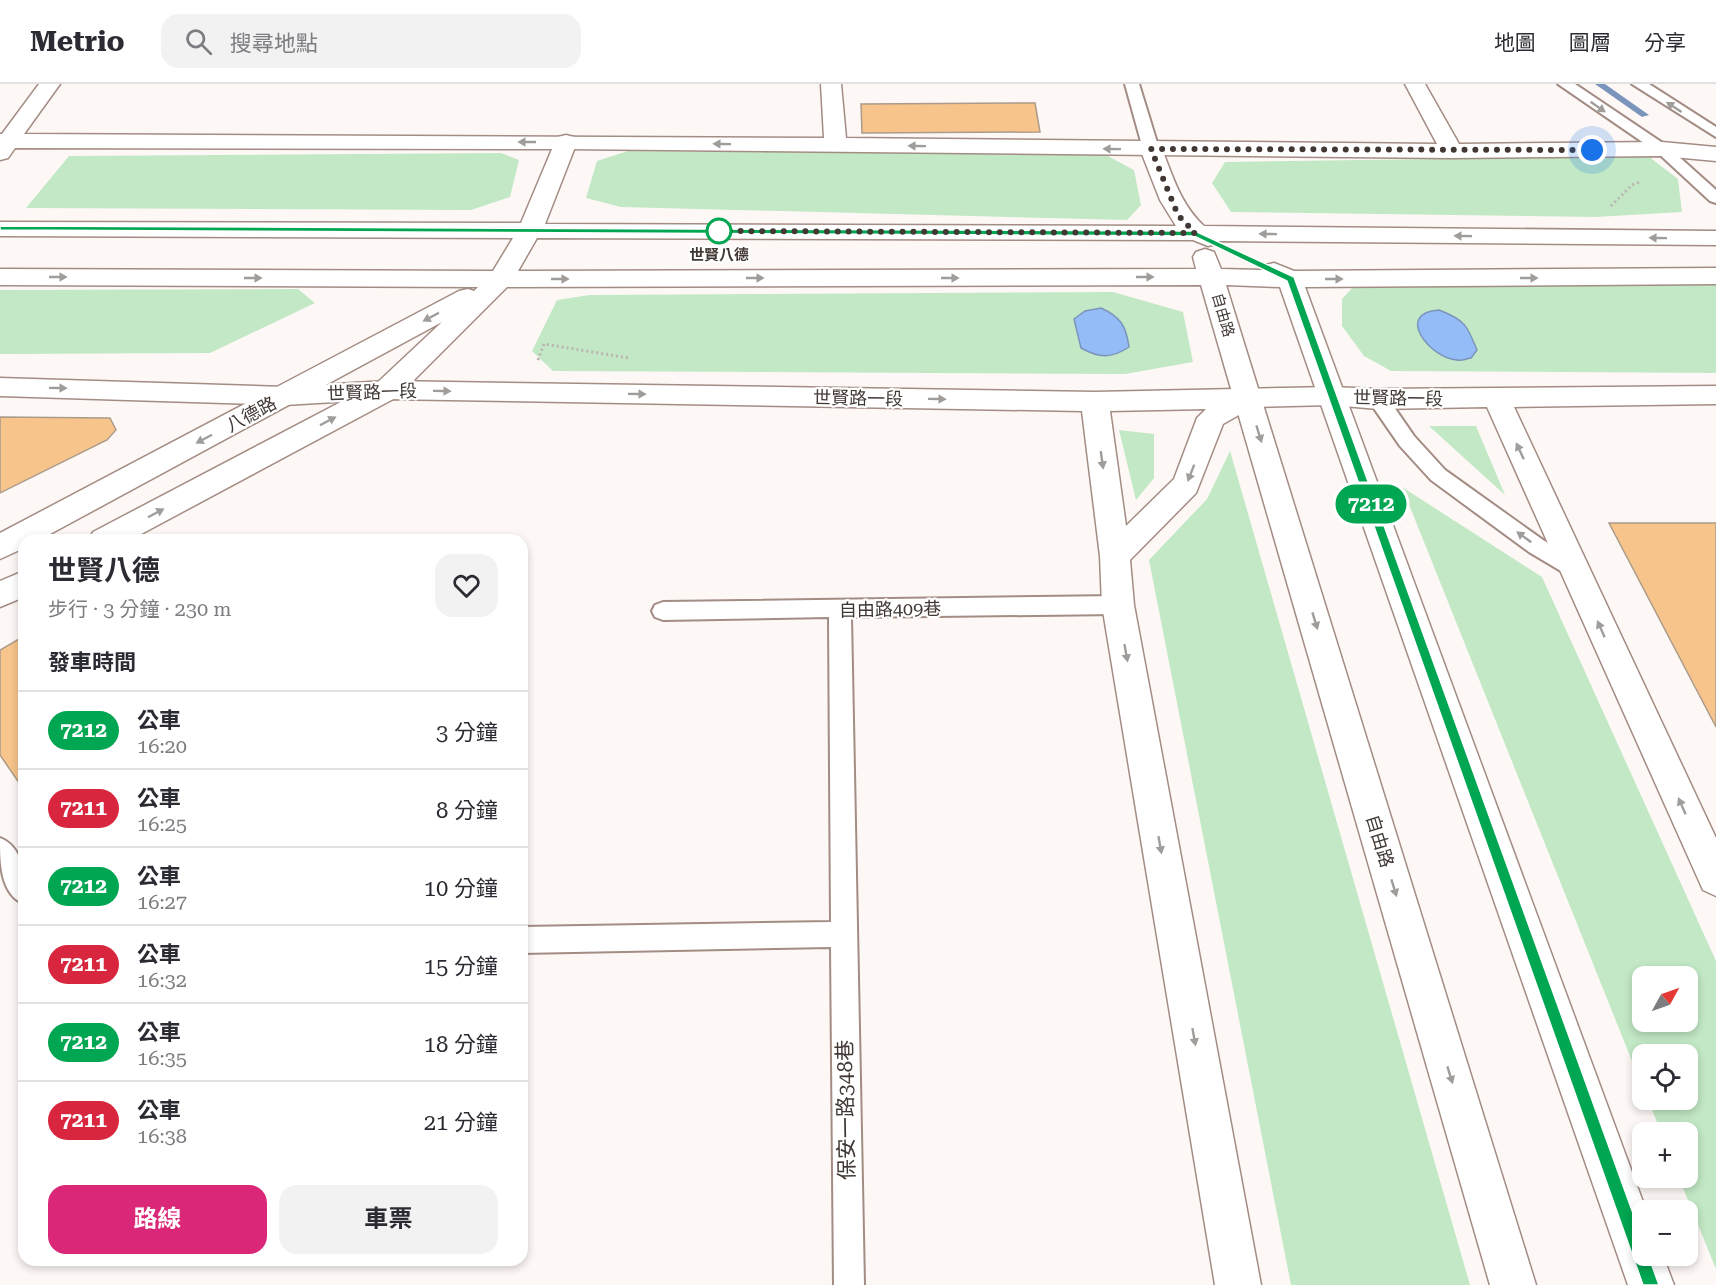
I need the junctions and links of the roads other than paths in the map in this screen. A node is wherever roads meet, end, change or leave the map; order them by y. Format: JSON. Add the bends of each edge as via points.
{"nodes":[{"id":1,"x":50,"y":84,"type":"edge"},
{"id":2,"x":831,"y":84,"type":"edge"},
{"id":3,"x":1132,"y":84,"type":"edge"},
{"id":4,"x":1415,"y":84,"type":"edge"},
{"id":5,"x":1565,"y":84,"type":"edge"},
{"id":6,"x":1639,"y":84,"type":"edge"},
{"id":7,"x":1713,"y":131,"type":"edge"},
{"id":8,"x":566,"y":142,"type":"junction"},
{"id":9,"x":3,"y":145,"type":"edge"},
{"id":10,"x":835,"y":145,"type":"junction"},
{"id":11,"x":1151,"y":149,"type":"junction"},
{"id":12,"x":1662,"y":150,"type":"junction"},
{"id":13,"x":1452,"y":151,"type":"junction"},
{"id":14,"x":1716,"y":154,"type":"edge"},
{"id":15,"x":1716,"y":198,"type":"edge"},
{"id":16,"x":0,"y":229,"type":"edge"},
{"id":17,"x":530,"y":230,"type":"junction"},
{"id":18,"x":1195,"y":233,"type":"junction"},
{"id":19,"x":1716,"y":238,"type":"edge"},
{"id":20,"x":1716,"y":276,"type":"edge"},
{"id":21,"x":0,"y":277,"type":"edge"},
{"id":22,"x":1212,"y":277,"type":"junction"},
{"id":23,"x":501,"y":279,"type":"junction"},
{"id":24,"x":1290,"y":279,"type":"junction"},
{"id":25,"x":0,"y":387,"type":"edge"},
{"id":26,"x":387,"y":390,"type":"junction"},
{"id":27,"x":1716,"y":395,"type":"edge"},
{"id":28,"x":284,"y":396,"type":"junction"},
{"id":29,"x":1332,"y":396,"type":"junction"},
{"id":30,"x":1248,"y":398,"type":"junction"},
{"id":31,"x":1496,"y":398,"type":"junction"},
{"id":32,"x":1378,"y":399,"type":"junction"},
{"id":33,"x":1095,"y":402,"type":"junction"},
{"id":34,"x":24,"y":534,"type":"edge"},
{"id":35,"x":115,"y":534,"type":"edge"},
{"id":36,"x":18,"y":537,"type":"edge"},
{"id":37,"x":0,"y":547,"type":"edge"},
{"id":38,"x":1115,"y":556,"type":"junction"},
{"id":39,"x":1574,"y":568,"type":"junction"},
{"id":40,"x":18,"y":586,"type":"edge"},
{"id":41,"x":0,"y":595,"type":"edge"},
{"id":42,"x":1118,"y":605,"type":"junction"},
{"id":43,"x":840,"y":610,"type":"junction"},
{"id":44,"x":663,"y":611,"type":"dead end"},
{"id":45,"x":1707,"y":840,"type":"edge"},
{"id":46,"x":0,"y":850,"type":"edge"},
{"id":47,"x":1716,"y":878,"type":"edge"},
{"id":48,"x":18,"y":882,"type":"edge"},
{"id":49,"x":844,"y":934,"type":"junction"},
{"id":50,"x":528,"y":940,"type":"edge"},
{"id":51,"x":849,"y":1285,"type":"edge"},
{"id":52,"x":1238,"y":1285,"type":"edge"},
{"id":53,"x":1513,"y":1285,"type":"edge"},
{"id":54,"x":1651,"y":1285,"type":"edge"}],
"edges":[{"from":1,"to":9,"type":"street"},
{"from":2,"to":10,"type":"street"},
{"from":3,"to":11,"type":"lane"},
{"from":4,"to":13,"type":"street"},
{"from":5,"to":12,"type":"lane","one_way":true},
{"from":7,"to":6,"type":"lane","one_way":true},
{"from":8,"to":9,"type":"street","one_way":true},
{"from":10,"to":8,"type":"street","one_way":true},
{"from":8,"to":17,"type":"street"},
{"from":11,"to":10,"type":"street","one_way":true},
{"from":11,"to":13,"type":"street"},
{"from":11,"to":18,"type":"street","name":"自由路","via":[[1178,215]]},
{"from":12,"to":13,"type":"street"},
{"from":12,"to":14,"type":"street"},
{"from":12,"to":15,"type":"lane"},
{"from":16,"to":17,"type":"street"},
{"from":17,"to":18,"type":"street"},
{"from":17,"to":23,"type":"street"},
{"from":19,"to":18,"type":"street","one_way":true},
{"from":18,"to":22,"type":"street","name":"自由路"},
{"from":18,"to":24,"type":"street","name":"自由路"},
{"from":24,"to":20,"type":"street","one_way":true},
{"from":21,"to":23,"type":"street","one_way":true},
{"from":23,"to":22,"type":"street","one_way":true},
{"from":22,"to":24,"type":"street"},
{"from":22,"to":30,"type":"street","name":"自由路"},
{"from":23,"to":26,"type":"street"},
{"from":23,"to":28,"type":"street","name":"八德路","one_way":true},
{"from":24,"to":29,"type":"street"},
{"from":25,"to":28,"type":"street","name":"世賢路一段","one_way":true},
{"from":26,"to":28,"type":"street","name":"世賢路一段"},
{"from":26,"to":33,"type":"street","name":"世賢路一段","one_way":true},
{"from":35,"to":26,"type":"street","one_way":true},
{"from":27,"to":31,"type":"street","name":"世賢路一段"},
{"from":28,"to":34,"type":"street","name":"八德路","one_way":true},
{"from":29,"to":30,"type":"street","name":"世賢路一段"},
{"from":29,"to":32,"type":"street","name":"世賢路一段"},
{"from":29,"to":54,"type":"street"},
{"from":30,"to":33,"type":"street","name":"世賢路一段"},
{"from":30,"to":38,"type":"street","one_way":true,"via":[[1211,418],[1186,484]]},
{"from":30,"to":53,"type":"street","name":"自由路","one_way":true},
{"from":31,"to":32,"type":"street","name":"世賢路一段"},
{"from":39,"to":31,"type":"street","one_way":true},
{"from":39,"to":32,"type":"lane","one_way":true,"via":[[1536,546],[1438,475],[1407,441]]},
{"from":33,"to":38,"type":"street","one_way":true},
{"from":36,"to":37,"type":"street","name":"八德路","one_way":true},
{"from":38,"to":42,"type":"street"},
{"from":45,"to":39,"type":"street","one_way":true},
{"from":40,"to":41,"type":"street"},
{"from":42,"to":43,"type":"lane","name":"自由路409巷"},
{"from":42,"to":52,"type":"street","one_way":true},
{"from":43,"to":44,"type":"lane","name":"自由路409巷"},
{"from":43,"to":49,"type":"lane","name":"保安一路348巷"},
{"from":45,"to":47,"type":"street"},
{"from":46,"to":48,"type":"lane"},
{"from":49,"to":50,"type":"lane"},
{"from":49,"to":51,"type":"lane","name":"保安一路348巷"}]}
